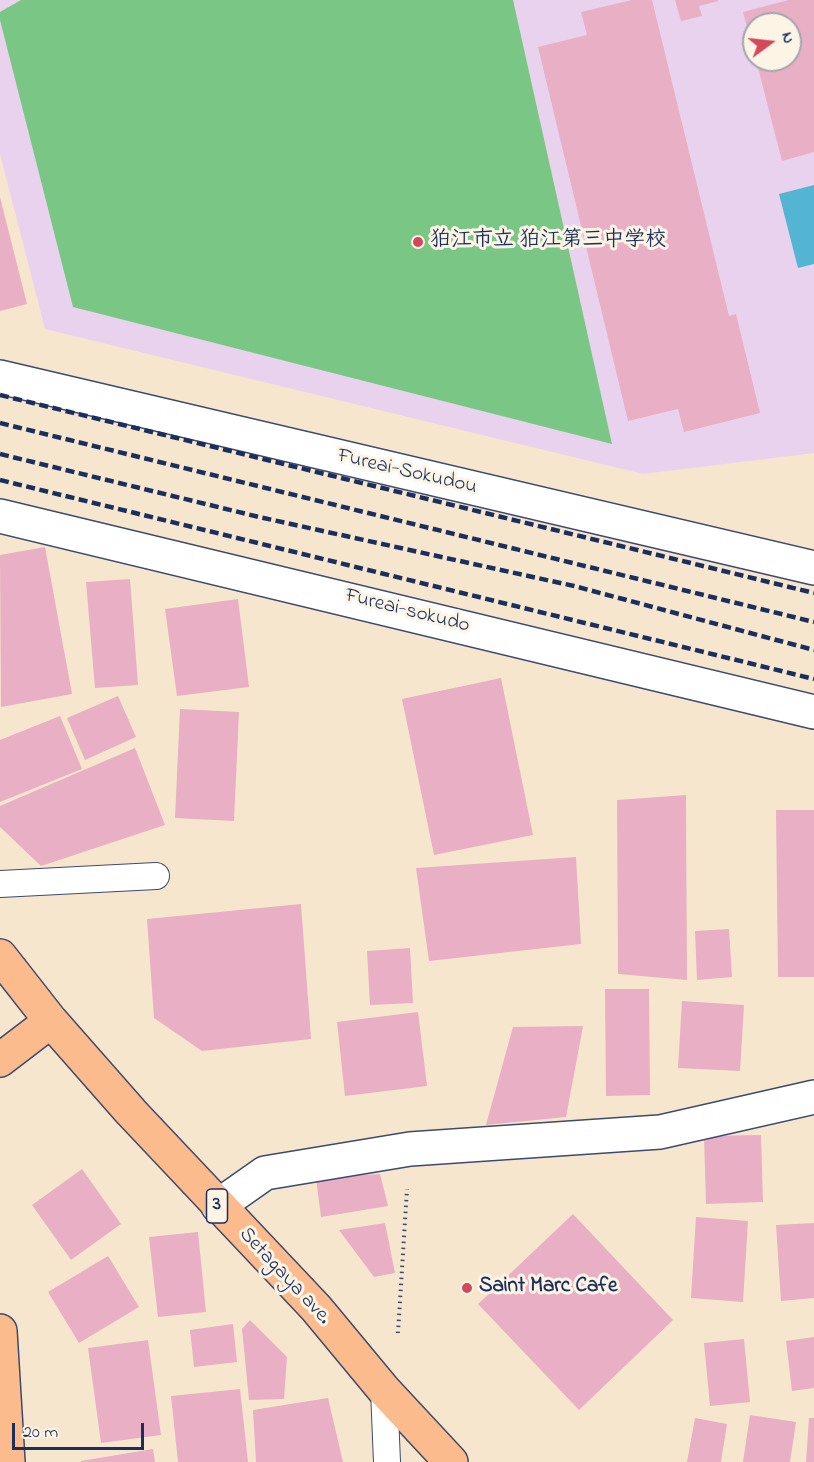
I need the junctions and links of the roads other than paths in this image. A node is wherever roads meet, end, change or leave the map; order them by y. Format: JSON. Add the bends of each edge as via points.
{"nodes":[{"id":1,"x":0,"y":377,"type":"edge"},
{"id":2,"x":0,"y":516,"type":"edge"},
{"id":3,"x":814,"y":567,"type":"edge"},
{"id":4,"x":814,"y":712,"type":"edge"},
{"id":5,"x":156,"y":876,"type":"dead end"},
{"id":6,"x":0,"y":884,"type":"edge"},
{"id":7,"x":0,"y":956,"type":"edge"},
{"id":8,"x":51,"y":1021,"type":"junction"},
{"id":9,"x":0,"y":1060,"type":"edge"},
{"id":10,"x":814,"y":1097,"type":"edge"},
{"id":11,"x":218,"y":1206,"type":"junction"},
{"id":12,"x":0,"y":1331,"type":"edge"},
{"id":13,"x":384,"y":1390,"type":"junction"},
{"id":14,"x":8,"y":1462,"type":"edge"},
{"id":15,"x":387,"y":1462,"type":"edge"},
{"id":16,"x":451,"y":1462,"type":"edge"}],
"edges":[{"from":1,"to":3,"type":"street","name":"Fureai-Sokudou"},
{"from":2,"to":4,"type":"street","name":"Fureai-sokudo"},
{"from":5,"to":6,"type":"lane"},
{"from":7,"to":8,"type":"main road","name":"Setagaya ave.","number":"3"},
{"from":8,"to":9,"type":"main road"},
{"from":8,"to":11,"type":"main road","name":"Setagaya ave.","number":"3"},
{"from":10,"to":11,"type":"street","via":[[660,1132],[410,1149],[265,1173]]},
{"from":11,"to":13,"type":"main road","name":"Setagaya ave.","number":"3","via":[[316,1308]]},
{"from":12,"to":14,"type":"main road"},
{"from":13,"to":15,"type":"lane"},
{"from":13,"to":16,"type":"main road","name":"Setagaya ave.","number":"3"}]}
